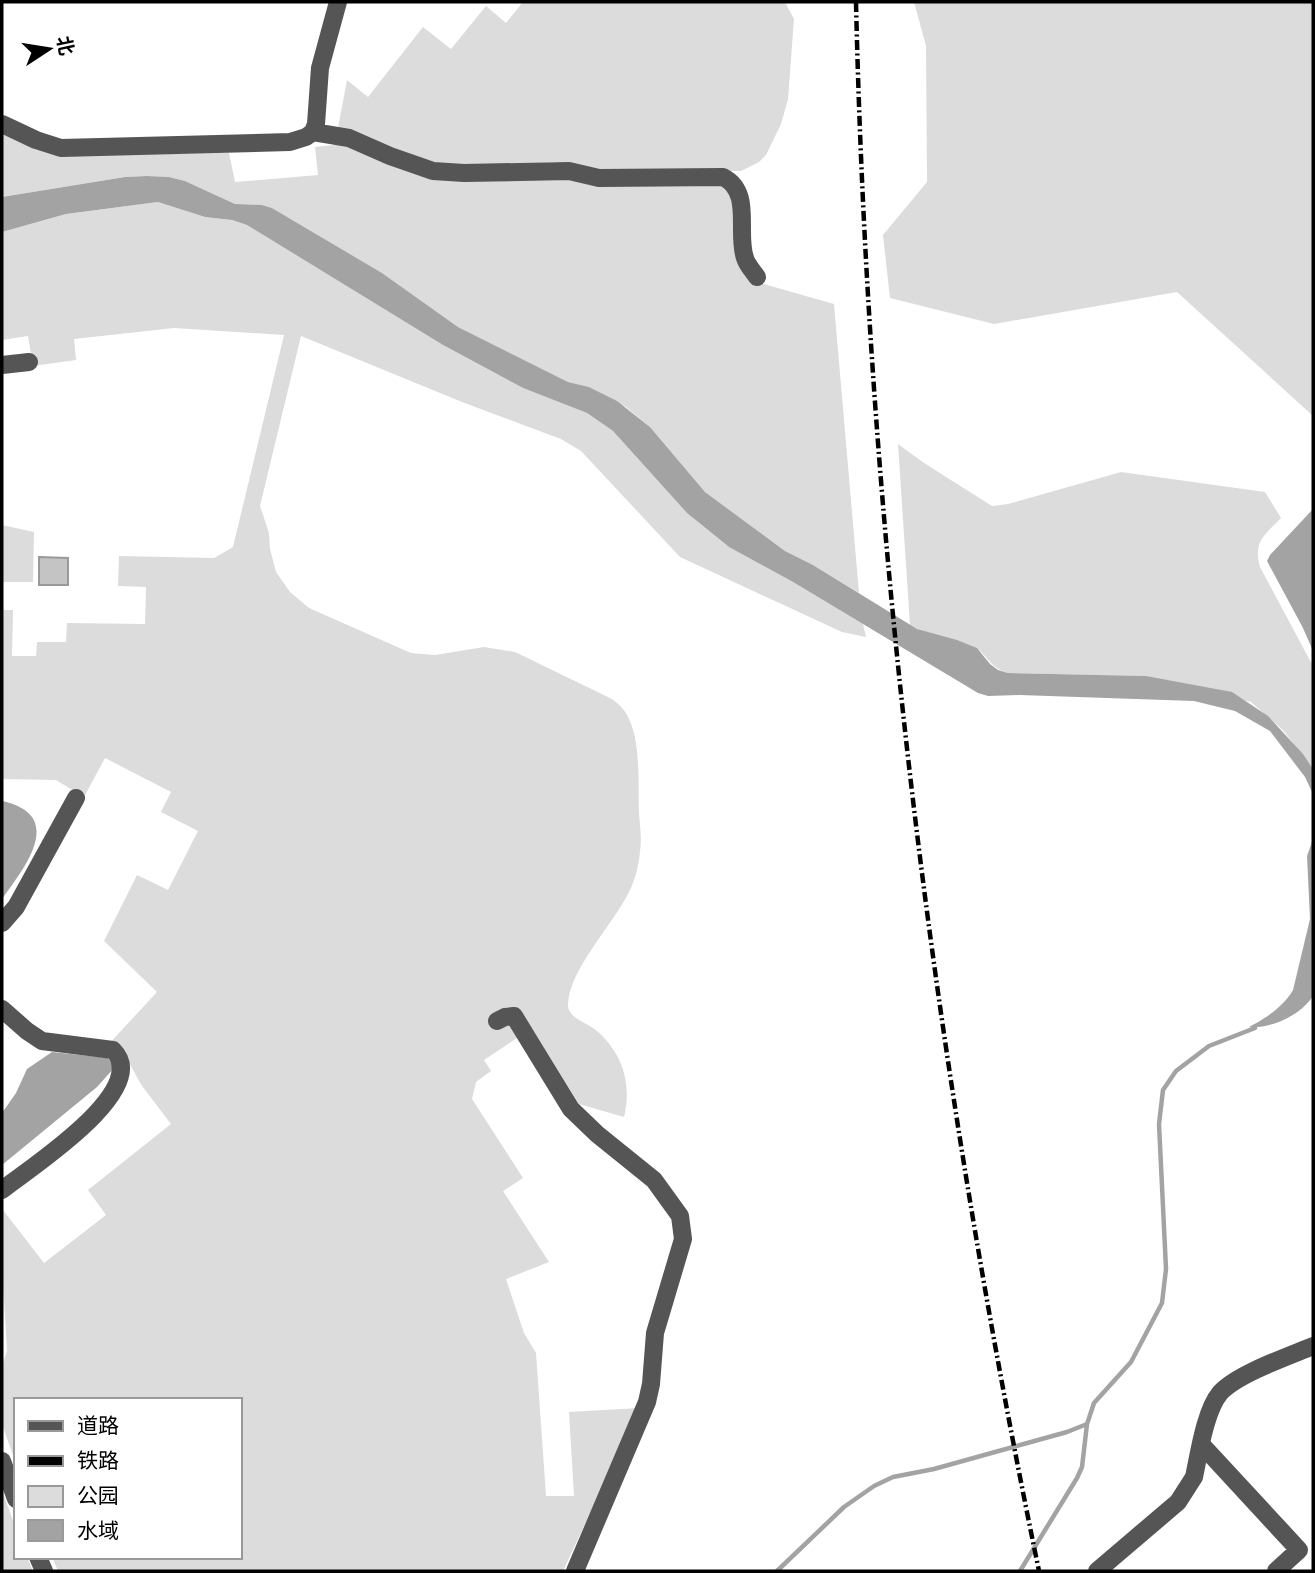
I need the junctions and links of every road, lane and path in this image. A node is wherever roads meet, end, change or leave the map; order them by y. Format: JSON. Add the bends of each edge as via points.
{"nodes":[{"id":1,"x":338,"y":2,"type":"edge"},
{"id":2,"x":2,"y":124,"type":"edge"},
{"id":3,"x":313,"y":132,"type":"junction"},
{"id":4,"x":757,"y":276,"type":"dead end"},
{"id":5,"x":29,"y":362,"type":"dead end"},
{"id":6,"x":2,"y":365,"type":"edge"},
{"id":7,"x":76,"y":798,"type":"dead end"},
{"id":8,"x":2,"y":923,"type":"edge"},
{"id":9,"x":2,"y":1009,"type":"edge"},
{"id":10,"x":497,"y":1021,"type":"dead end"},
{"id":11,"x":2,"y":1190,"type":"edge"},
{"id":12,"x":1313,"y":1346,"type":"edge"},
{"id":13,"x":1201,"y":1444,"type":"junction"},
{"id":14,"x":2,"y":1461,"type":"edge"},
{"id":15,"x":14,"y":1494,"type":"edge"},
{"id":16,"x":575,"y":1571,"type":"edge"},
{"id":17,"x":1097,"y":1571,"type":"edge"},
{"id":18,"x":1276,"y":1571,"type":"edge"}],
"edges":[{"from":1,"to":3,"type":"street","via":[[320,68]]},
{"from":2,"to":3,"type":"street","via":[[61,148],[256,144],[298,140]]},
{"from":3,"to":4,"type":"street","via":[[349,138],[433,171],[569,171],[599,178],[723,177],[737,189],[744,254]]},
{"from":5,"to":6,"type":"street"},
{"from":7,"to":8,"type":"street","via":[[16,907]]},
{"from":9,"to":11,"type":"street","via":[[42,1041],[113,1050],[121,1069],[114,1090],[89,1122]]},
{"from":10,"to":16,"type":"street","via":[[514,1016],[571,1109],[654,1180],[680,1216],[684,1235],[655,1333],[647,1402]]},
{"from":12,"to":13,"type":"street","via":[[1230,1384],[1212,1407]]},
{"from":13,"to":17,"type":"street","via":[[1194,1477],[1178,1502]]},
{"from":13,"to":18,"type":"street","via":[[1299,1550]]},
{"from":14,"to":15,"type":"street"}]}
